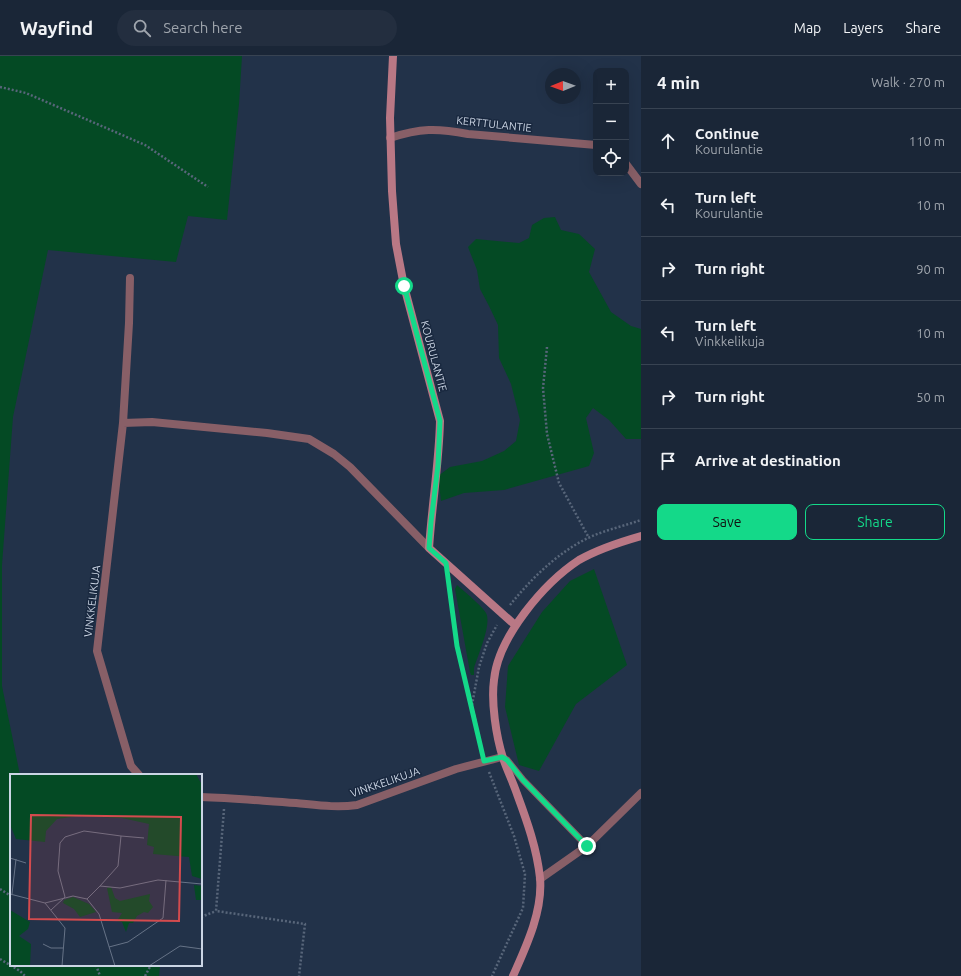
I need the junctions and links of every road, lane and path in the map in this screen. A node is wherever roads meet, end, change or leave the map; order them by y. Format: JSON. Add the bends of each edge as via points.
{"nodes":[{"id":1,"x":393,"y":56,"type":"edge"},
{"id":2,"x":0,"y":87,"type":"edge"},
{"id":3,"x":390,"y":138,"type":"junction"},
{"id":4,"x":593,"y":145,"type":"edge"},
{"id":5,"x":629,"y":168,"type":"edge"},
{"id":6,"x":641,"y":184,"type":"edge"},
{"id":7,"x":208,"y":187,"type":"dead end"},
{"id":8,"x":130,"y":278,"type":"dead end"},
{"id":9,"x":547,"y":347,"type":"dead end"},
{"id":10,"x":123,"y":423,"type":"junction"},
{"id":11,"x":641,"y":520,"type":"edge"},
{"id":12,"x":641,"y":536,"type":"edge"},
{"id":13,"x":589,"y":538,"type":"junction"},
{"id":14,"x":429,"y":548,"type":"junction"},
{"id":15,"x":446,"y":563,"type":"junction"},
{"id":16,"x":503,"y":615,"type":"junction"},
{"id":17,"x":515,"y":625,"type":"junction"},
{"id":18,"x":472,"y":705,"type":"junction"},
{"id":19,"x":502,"y":757,"type":"junction"},
{"id":20,"x":484,"y":761,"type":"junction"},
{"id":21,"x":138,"y":774,"type":"edge"},
{"id":22,"x":641,"y":792,"type":"edge"},
{"id":23,"x":202,"y":797,"type":"edge"},
{"id":24,"x":224,"y":798,"type":"junction"},
{"id":25,"x":587,"y":846,"type":"junction"},
{"id":26,"x":540,"y":879,"type":"junction"},
{"id":27,"x":0,"y":889,"type":"edge"},
{"id":28,"x":10,"y":895,"type":"edge"},
{"id":29,"x":216,"y":911,"type":"junction"},
{"id":30,"x":202,"y":917,"type":"edge"},
{"id":31,"x":0,"y":959,"type":"edge"},
{"id":32,"x":10,"y":965,"type":"edge"},
{"id":33,"x":12,"y":966,"type":"edge"},
{"id":34,"x":96,"y":966,"type":"edge"},
{"id":35,"x":150,"y":966,"type":"edge"},
{"id":36,"x":25,"y":976,"type":"edge"},
{"id":37,"x":100,"y":976,"type":"edge"},
{"id":38,"x":145,"y":976,"type":"edge"},
{"id":39,"x":299,"y":976,"type":"edge"},
{"id":40,"x":492,"y":976,"type":"edge"},
{"id":41,"x":513,"y":976,"type":"edge"}],
"edges":[{"from":1,"to":3,"type":"street","name":"KOURULANTIE"},
{"from":2,"to":7,"type":"path","via":[[26,93],[145,145]]},
{"from":3,"to":4,"type":"street","name":"KERTTULANTIE","via":[[409,131],[448,130]]},
{"from":3,"to":14,"type":"street","name":"KOURULANTIE","via":[[396,244],[404,286],[440,421]]},
{"from":5,"to":6,"type":"street"},
{"from":8,"to":10,"type":"street","name":"VINKKELIKUJA"},
{"from":9,"to":13,"type":"path","via":[[543,388],[547,434],[559,484]]},
{"from":10,"to":14,"type":"street","via":[[152,422],[309,439],[350,467]]},
{"from":10,"to":21,"type":"street","name":"VINKKELIKUJA","via":[[97,651],[132,766]]},
{"from":11,"to":13,"type":"path"},
{"from":12,"to":17,"type":"street","via":[[607,547],[580,560],[536,598]]},
{"from":13,"to":16,"type":"path","via":[[544,568],[523,588]]},
{"from":14,"to":15,"type":"street"},
{"from":15,"to":16,"type":"street"},
{"from":15,"to":18,"type":"path","via":[[457,646]]},
{"from":16,"to":17,"type":"street"},
{"from":16,"to":18,"type":"path","via":[[487,642]]},
{"from":17,"to":19,"type":"street","via":[[500,656],[494,679],[493,711]]},
{"from":18,"to":20,"type":"path"},
{"from":19,"to":20,"type":"street","name":"VINKKELIKUJA"},
{"from":19,"to":25,"type":"lane"},
{"from":19,"to":26,"type":"street","via":[[534,841]]},
{"from":20,"to":24,"type":"street","name":"VINKKELIKUJA","via":[[357,805],[321,807]]},
{"from":20,"to":40,"type":"path","via":[[514,836],[525,874],[523,908]]},
{"from":22,"to":25,"type":"street"},
{"from":23,"to":24,"type":"street","name":"VINKKELIKUJA"},
{"from":24,"to":29,"type":"path"},
{"from":25,"to":26,"type":"street"},
{"from":26,"to":41,"type":"street","via":[[538,906],[529,940]]},
{"from":27,"to":28,"type":"path"},
{"from":29,"to":30,"type":"path"},
{"from":29,"to":39,"type":"path","via":[[306,924]]},
{"from":31,"to":32,"type":"path"},
{"from":33,"to":36,"type":"path"},
{"from":34,"to":37,"type":"path"},
{"from":35,"to":38,"type":"path"}]}
